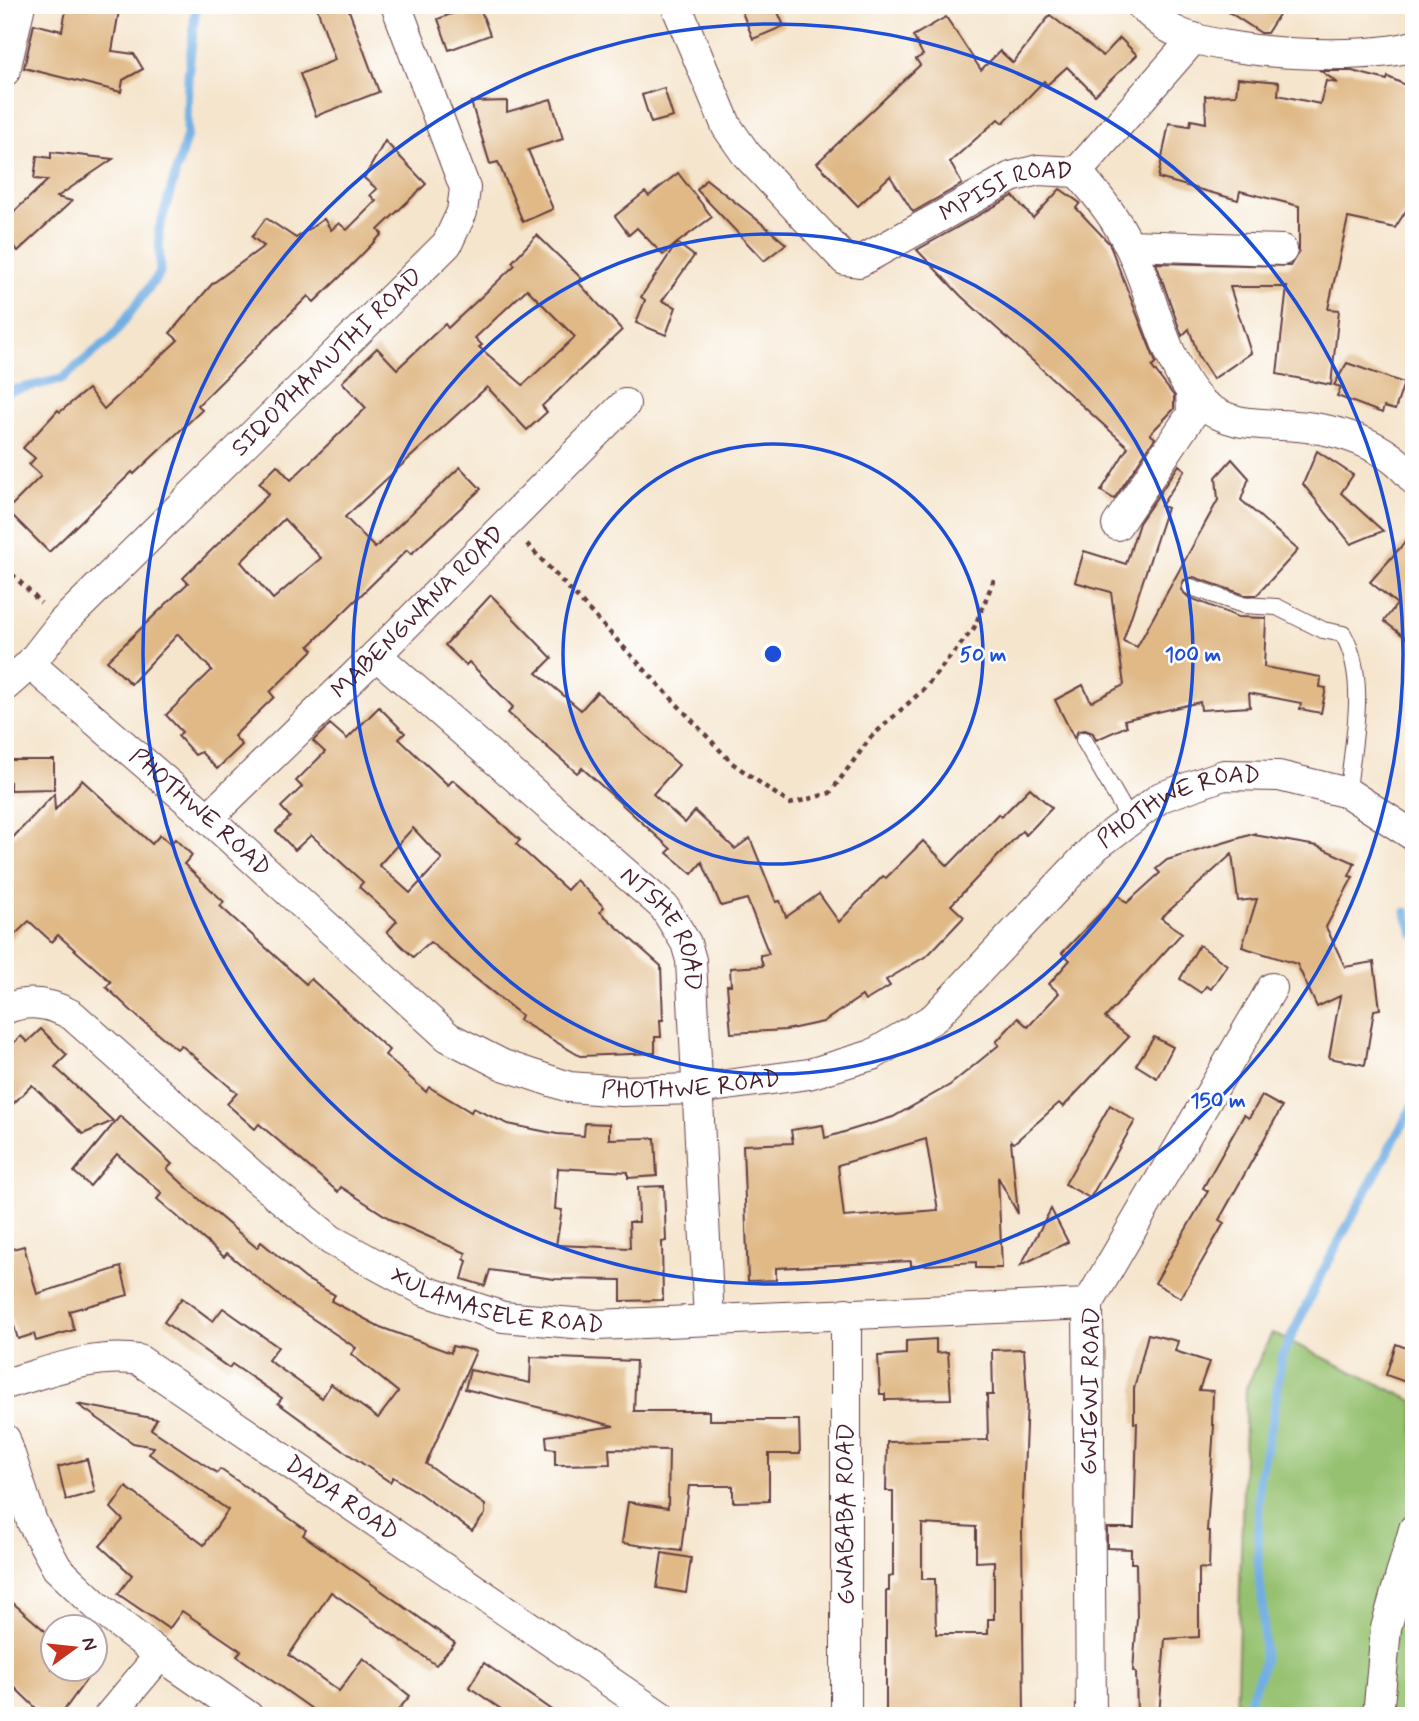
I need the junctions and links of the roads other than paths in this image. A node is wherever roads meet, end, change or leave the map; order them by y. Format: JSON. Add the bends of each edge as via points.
{"nodes":[{"id":1,"x":20,"y":5,"type":"edge"},
{"id":2,"x":396,"y":5,"type":"edge"},
{"id":3,"x":676,"y":5,"type":"edge"},
{"id":4,"x":1141,"y":5,"type":"edge"},
{"id":5,"x":1194,"y":38,"type":"junction"},
{"id":6,"x":1414,"y":46,"type":"edge"},
{"id":7,"x":6,"y":67,"type":"edge"},
{"id":8,"x":1077,"y":172,"type":"junction"},
{"id":9,"x":1129,"y":244,"type":"junction"},
{"id":10,"x":1282,"y":250,"type":"dead end"},
{"id":11,"x":1191,"y":391,"type":"junction"},
{"id":12,"x":625,"y":404,"type":"dead end"},
{"id":13,"x":1414,"y":480,"type":"edge"},
{"id":14,"x":1117,"y":524,"type":"dead end"},
{"id":15,"x":1191,"y":587,"type":"dead end"},
{"id":16,"x":376,"y":655,"type":"junction"},
{"id":17,"x":30,"y":664,"type":"junction"},
{"id":18,"x":5,"y":686,"type":"edge"},
{"id":19,"x":1084,"y":740,"type":"dead end"},
{"id":20,"x":1348,"y":793,"type":"junction"},
{"id":21,"x":208,"y":817,"type":"junction"},
{"id":22,"x":1130,"y":820,"type":"junction"},
{"id":23,"x":1414,"y":836,"type":"edge"},
{"id":24,"x":1272,"y":988,"type":"dead end"},
{"id":25,"x":5,"y":1009,"type":"edge"},
{"id":26,"x":697,"y":1088,"type":"junction"},
{"id":27,"x":1088,"y":1304,"type":"junction"},
{"id":28,"x":846,"y":1313,"type":"junction"},
{"id":29,"x":709,"y":1320,"type":"junction"},
{"id":30,"x":5,"y":1384,"type":"edge"},
{"id":31,"x":5,"y":1438,"type":"edge"},
{"id":32,"x":1414,"y":1529,"type":"edge"},
{"id":33,"x":160,"y":1655,"type":"junction"},
{"id":34,"x":109,"y":1716,"type":"edge"},
{"id":35,"x":248,"y":1716,"type":"edge"},
{"id":36,"x":660,"y":1716,"type":"edge"},
{"id":37,"x":846,"y":1716,"type":"edge"},
{"id":38,"x":1091,"y":1716,"type":"edge"},
{"id":39,"x":1378,"y":1716,"type":"edge"}],
"edges":[{"from":1,"to":7,"type":"street"},
{"from":2,"to":17,"type":"street","name":"SIQOPHAMUTHI ROAD","via":[[465,188],[463,212],[447,244],[62,623]]},
{"from":3,"to":8,"type":"street","name":"MPISI ROAD","via":[[727,127],[754,163],[845,260],[859,262],[1011,177],[1038,170]]},
{"from":4,"to":5,"type":"street","via":[[1166,27]]},
{"from":5,"to":6,"type":"street","via":[[1302,54]]},
{"from":5,"to":8,"type":"street"},
{"from":8,"to":9,"type":"street","name":"MPISI ROAD","via":[[1099,195]]},
{"from":9,"to":10,"type":"street"},
{"from":9,"to":11,"type":"street","name":"MPISI ROAD"},
{"from":11,"to":13,"type":"street","name":"MPISI ROAD","via":[[1219,415],[1239,423],[1338,432],[1370,444]]},
{"from":11,"to":14,"type":"street","via":[[1192,414]]},
{"from":12,"to":16,"type":"street","name":"MABENGWANA ROAD"},
{"from":15,"to":20,"type":"lane","via":[[1243,606],[1277,607],[1343,634],[1358,691]]},
{"from":16,"to":21,"type":"street","name":"MABENGWANA ROAD"},
{"from":16,"to":26,"type":"street","name":"NTSHE ROAD","via":[[664,907],[691,960]]},
{"from":17,"to":18,"type":"street"},
{"from":17,"to":21,"type":"street","name":"PHOTHWE ROAD"},
{"from":19,"to":22,"type":"lane"},
{"from":20,"to":22,"type":"street","name":"PHOTHWE ROAD","via":[[1279,776],[1224,775],[1161,797]]},
{"from":20,"to":23,"type":"street","name":"PHOTHWE ROAD"},
{"from":21,"to":26,"type":"street","name":"PHOTHWE ROAD","via":[[449,1037],[503,1065],[569,1087],[622,1091]]},
{"from":22,"to":26,"type":"street","name":"PHOTHWE ROAD","via":[[1096,846],[934,1018],[872,1055],[809,1074]]},
{"from":24,"to":27,"type":"street","name":"GWIGWI ROAD"},
{"from":25,"to":29,"type":"street","name":"XULAMASELE ROAD","via":[[33,1002],[72,1015],[331,1240],[425,1291],[503,1317],[597,1325]]},
{"from":26,"to":29,"type":"street","name":"NTSHE ROAD"},
{"from":27,"to":28,"type":"street","name":"XULAMASELE ROAD"},
{"from":27,"to":38,"type":"street","name":"GWIGWI ROAD"},
{"from":28,"to":29,"type":"street","name":"XULAMASELE ROAD"},
{"from":28,"to":37,"type":"street","name":"GWABABA ROAD"},
{"from":30,"to":36,"type":"street","name":"DADA ROAD","via":[[97,1358],[139,1360]]},
{"from":31,"to":33,"type":"street","via":[[32,1522],[51,1559],[99,1608]]},
{"from":32,"to":39,"type":"street","via":[[1386,1628]]},
{"from":33,"to":34,"type":"street"},
{"from":33,"to":35,"type":"street"}]}
